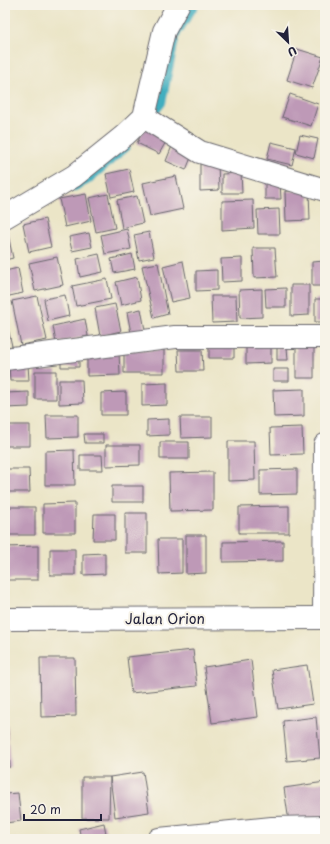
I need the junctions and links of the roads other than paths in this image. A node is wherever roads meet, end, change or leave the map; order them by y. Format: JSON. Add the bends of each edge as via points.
{"nodes":[{"id":1,"x":178,"y":5,"type":"edge"},
{"id":2,"x":149,"y":120,"type":"junction"},
{"id":3,"x":325,"y":190,"type":"edge"},
{"id":4,"x":5,"y":217,"type":"edge"},
{"id":5,"x":325,"y":337,"type":"edge"},
{"id":6,"x":5,"y":359,"type":"edge"},
{"id":7,"x":325,"y":445,"type":"edge"},
{"id":8,"x":324,"y":618,"type":"edge"},
{"id":9,"x":5,"y":619,"type":"edge"},
{"id":10,"x":325,"y":827,"type":"edge"},
{"id":11,"x":253,"y":834,"type":"edge"},
{"id":12,"x":159,"y":839,"type":"edge"}],
"edges":[{"from":1,"to":2,"type":"main road","via":[[164,31]]},
{"from":2,"to":3,"type":"main road","via":[[200,152]]},
{"from":2,"to":4,"type":"main road","via":[[125,135],[74,176]]},
{"from":5,"to":6,"type":"main road","via":[[175,337]]},
{"from":7,"to":8,"type":"main road"},
{"from":8,"to":9,"type":"main road","name":"Jalan Orion"},
{"from":10,"to":11,"type":"main road","via":[[272,828]]},
{"from":11,"to":12,"type":"main road"}]}
